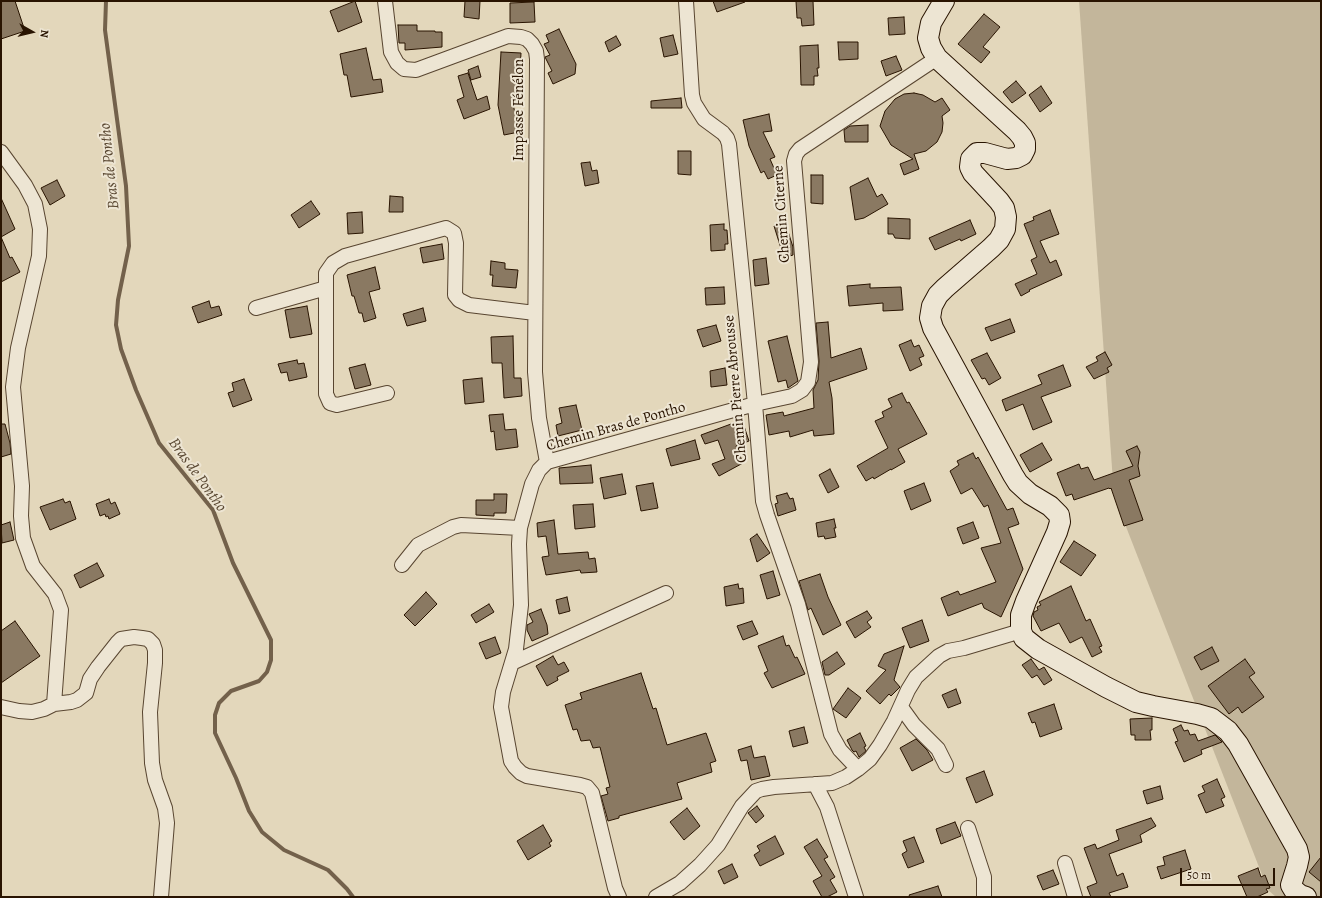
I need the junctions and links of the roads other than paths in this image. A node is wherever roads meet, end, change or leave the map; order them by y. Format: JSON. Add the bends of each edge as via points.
{"nodes":[{"id":1,"x":385,"y":1,"type":"edge"},
{"id":2,"x":686,"y":1,"type":"edge"},
{"id":3,"x":944,"y":1,"type":"edge"},
{"id":4,"x":937,"y":58,"type":"junction"},
{"id":5,"x":1,"y":152,"type":"edge"},
{"id":6,"x":326,"y":288,"type":"junction"},
{"id":7,"x":256,"y":308,"type":"dead end"},
{"id":8,"x":535,"y":313,"type":"junction"},
{"id":9,"x":387,"y":393,"type":"dead end"},
{"id":10,"x":755,"y":404,"type":"junction"},
{"id":11,"x":547,"y":462,"type":"junction"},
{"id":12,"x":520,"y":528,"type":"junction"},
{"id":13,"x":402,"y":564,"type":"dead end"},
{"id":14,"x":666,"y":593,"type":"dead end"},
{"id":15,"x":1021,"y":631,"type":"junction"},
{"id":16,"x":512,"y":663,"type":"junction"},
{"id":17,"x":54,"y":704,"type":"junction"},
{"id":18,"x":1,"y":707,"type":"edge"},
{"id":19,"x":901,"y":707,"type":"junction"},
{"id":20,"x":946,"y":765,"type":"dead end"},
{"id":21,"x":858,"y":769,"type":"junction"},
{"id":22,"x":815,"y":784,"type":"junction"},
{"id":23,"x":968,"y":828,"type":"dead end"},
{"id":24,"x":1065,"y":863,"type":"dead end"},
{"id":25,"x":161,"y":897,"type":"edge"},
{"id":26,"x":619,"y":897,"type":"edge"},
{"id":27,"x":656,"y":897,"type":"edge"},
{"id":28,"x":856,"y":897,"type":"edge"},
{"id":29,"x":984,"y":897,"type":"edge"},
{"id":30,"x":1075,"y":897,"type":"edge"},
{"id":31,"x":1306,"y":897,"type":"edge"}],
"edges":[{"from":1,"to":8,"type":"street","name":"Impasse Fénélon","via":[[391,52],[397,64],[404,69],[416,70],[508,36],[527,39],[536,51]]},
{"from":2,"to":10,"type":"street","name":"Chemin Pierre Abrousse","via":[[694,103],[704,119],[723,133],[729,144]]},
{"from":3,"to":4,"type":"main road","via":[[931,23],[928,38]]},
{"from":4,"to":10,"type":"street","name":"Chemin Citerne","via":[[796,154],[794,161],[810,372],[808,382],[802,390],[792,396]]},
{"from":4,"to":15,"type":"main road","via":[[1018,131],[1025,143],[1022,155],[1016,158],[1007,159],[977,153],[971,159],[970,167],[973,173],[1004,208],[1005,229],[991,248],[938,295],[932,306],[930,318],[1013,476],[1030,494],[1050,506],[1059,515],[1057,532],[1021,615]]},
{"from":5,"to":17,"type":"street","via":[[25,185],[35,204],[40,229],[39,256],[18,348],[13,388],[22,486],[23,538],[33,566],[55,594],[61,610]]},
{"from":6,"to":7,"type":"street"},
{"from":6,"to":8,"type":"street","via":[[326,273],[333,263],[345,256],[446,228],[454,233],[456,243],[455,295],[459,300],[469,305]]},
{"from":6,"to":9,"type":"street","via":[[326,394],[330,403],[337,405]]},
{"from":8,"to":11,"type":"street","name":"Impasse Fénélon","via":[[535,372],[539,418]]},
{"from":10,"to":11,"type":"street","name":"Chemin Bras de Pontho"},
{"from":10,"to":21,"type":"street","name":"Chemin Pierre Abrousse","via":[[761,486],[767,515],[798,604],[831,734],[840,750]]},
{"from":11,"to":12,"type":"street","name":"Chemin Bras de Pontho","via":[[539,470],[532,484]]},
{"from":12,"to":13,"type":"street","via":[[461,525],[452,527],[418,545]]},
{"from":12,"to":16,"type":"street","name":"Chemin Bras de Pontho","via":[[520,624]]},
{"from":14,"to":16,"type":"street"},
{"from":15,"to":19,"type":"street","via":[[938,656],[916,677]]},
{"from":15,"to":31,"type":"main road","via":[[1024,638],[1038,649],[1136,702],[1211,718],[1228,731],[1293,841],[1299,857],[1291,885],[1300,895]]},
{"from":16,"to":26,"type":"street","name":"Chemin Bras de Pontho","via":[[501,707],[511,761],[527,776],[580,785],[587,787],[592,793]]},
{"from":17,"to":18,"type":"street","via":[[44,710],[32,712]]},
{"from":17,"to":25,"type":"street","via":[[77,700],[86,693],[90,679],[121,639],[142,638],[153,644],[155,663],[150,712],[152,763],[167,823]]},
{"from":19,"to":20,"type":"street","via":[[914,725],[938,749]]},
{"from":19,"to":21,"type":"street","via":[[880,745],[870,759]]},
{"from":21,"to":22,"type":"street","via":[[832,783]]},
{"from":22,"to":27,"type":"street","via":[[756,791],[742,806],[718,845],[700,865],[680,883]]},
{"from":22,"to":28,"type":"street","via":[[827,807]]},
{"from":23,"to":29,"type":"street","via":[[984,877]]},
{"from":24,"to":30,"type":"street"}]}
